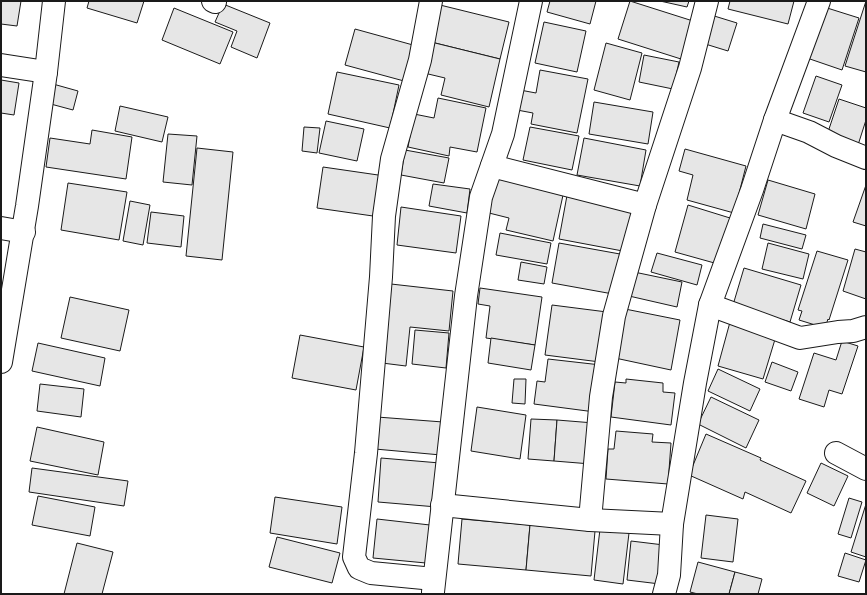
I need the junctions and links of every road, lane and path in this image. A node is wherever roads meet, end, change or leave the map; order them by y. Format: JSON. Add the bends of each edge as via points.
{"nodes":[{"id":1,"x":54,"y":1,"type":"edge"},
{"id":2,"x":431,"y":1,"type":"edge"},
{"id":3,"x":531,"y":1,"type":"edge"},
{"id":4,"x":707,"y":1,"type":"edge"},
{"id":5,"x":819,"y":1,"type":"edge"},
{"id":6,"x":1,"y":65,"type":"edge"},
{"id":7,"x":46,"y":72,"type":"junction"},
{"id":8,"x":775,"y":120,"type":"junction"},
{"id":9,"x":866,"y":158,"type":"edge"},
{"id":10,"x":492,"y":166,"type":"junction"},
{"id":11,"x":645,"y":205,"type":"junction"},
{"id":12,"x":1,"y":228,"type":"edge"},
{"id":13,"x":24,"y":232,"type":"junction"},
{"id":14,"x":710,"y":305,"type":"junction"},
{"id":15,"x":866,"y":327,"type":"edge"},
{"id":16,"x":1,"y":362,"type":"edge"},
{"id":17,"x":836,"y":453,"type":"dead end"},
{"id":18,"x":866,"y":469,"type":"edge"},
{"id":19,"x":442,"y":505,"type":"junction"},
{"id":20,"x":590,"y":520,"type":"junction"},
{"id":21,"x":672,"y":524,"type":"junction"},
{"id":22,"x":434,"y":586,"type":"edge"},
{"id":23,"x":664,"y":594,"type":"edge"}],
"edges":[{"from":1,"to":7,"type":"street"},
{"from":2,"to":22,"type":"street","via":[[420,60],[392,159],[384,216],[366,453],[354,557],[359,568],[371,573]]},
{"from":3,"to":10,"type":"street","via":[[503,134]]},
{"from":4,"to":11,"type":"street","via":[[690,68]]},
{"from":5,"to":8,"type":"street"},
{"from":6,"to":7,"type":"street"},
{"from":7,"to":13,"type":"street"},
{"from":8,"to":9,"type":"street","via":[[809,132]]},
{"from":8,"to":14,"type":"street"},
{"from":10,"to":11,"type":"street"},
{"from":10,"to":19,"type":"street","via":[[481,197],[466,296]]},
{"from":11,"to":20,"type":"street","via":[[614,316],[601,397]]},
{"from":12,"to":13,"type":"street"},
{"from":13,"to":16,"type":"street"},
{"from":14,"to":15,"type":"street","via":[[800,338]]},
{"from":14,"to":21,"type":"street"},
{"from":17,"to":18,"type":"street"},
{"from":19,"to":20,"type":"street"},
{"from":19,"to":22,"type":"street"},
{"from":20,"to":21,"type":"street"},
{"from":21,"to":23,"type":"street","via":[[669,575]]}]}
